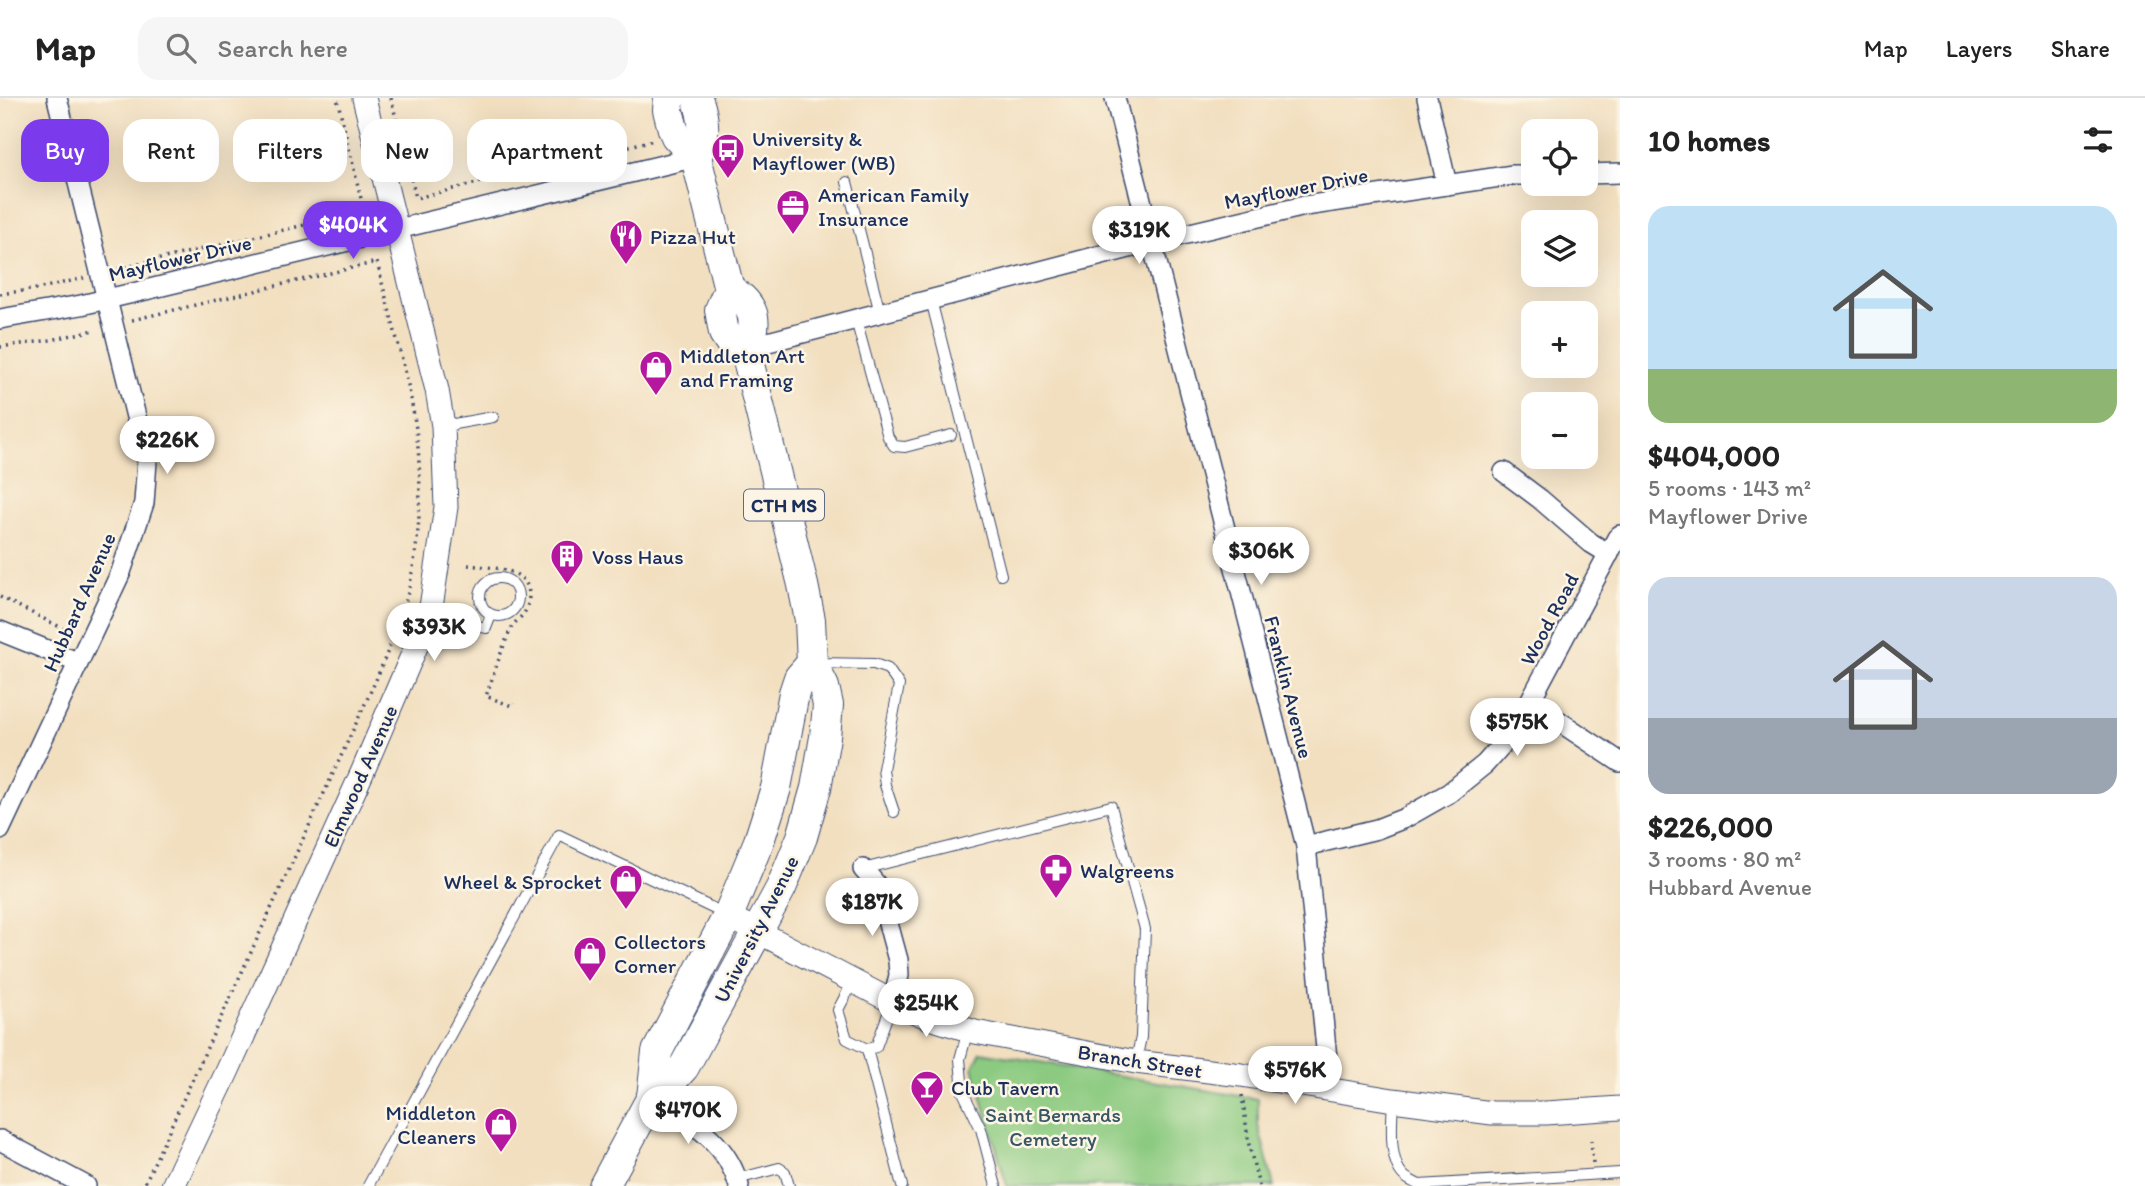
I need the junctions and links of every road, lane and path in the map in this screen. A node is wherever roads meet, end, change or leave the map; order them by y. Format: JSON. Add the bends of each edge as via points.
{"nodes":[{"id":1,"x":57,"y":98,"type":"edge"},
{"id":2,"x":337,"y":98,"type":"edge"},
{"id":3,"x":364,"y":98,"type":"edge"},
{"id":4,"x":391,"y":98,"type":"edge"},
{"id":5,"x":669,"y":98,"type":"edge"},
{"id":6,"x":698,"y":98,"type":"edge"},
{"id":7,"x":1115,"y":98,"type":"edge"},
{"id":8,"x":1426,"y":98,"type":"edge"},
{"id":9,"x":652,"y":129,"type":"dead end"},
{"id":10,"x":696,"y":156,"type":"junction"},
{"id":11,"x":1620,"y":173,"type":"edge"},
{"id":12,"x":1598,"y":174,"type":"edge"},
{"id":13,"x":1521,"y":175,"type":"edge"},
{"id":14,"x":847,"y":182,"type":"dead end"},
{"id":15,"x":1447,"y":185,"type":"junction"},
{"id":16,"x":397,"y":230,"type":"junction"},
{"id":17,"x":1152,"y":242,"type":"junction"},
{"id":18,"x":127,"y":267,"type":"dead end"},
{"id":19,"x":74,"y":280,"type":"dead end"},
{"id":20,"x":0,"y":294,"type":"edge"},
{"id":21,"x":105,"y":300,"type":"junction"},
{"id":22,"x":931,"y":300,"type":"junction"},
{"id":23,"x":880,"y":314,"type":"junction"},
{"id":24,"x":138,"y":318,"type":"dead end"},
{"id":25,"x":0,"y":319,"type":"edge"},
{"id":26,"x":856,"y":320,"type":"junction"},
{"id":27,"x":88,"y":332,"type":"dead end"},
{"id":28,"x":0,"y":347,"type":"edge"},
{"id":29,"x":745,"y":348,"type":"junction"},
{"id":30,"x":493,"y":417,"type":"dead end"},
{"id":31,"x":443,"y":426,"type":"junction"},
{"id":32,"x":951,"y":435,"type":"dead end"},
{"id":33,"x":1504,"y":472,"type":"dead end"},
{"id":34,"x":1620,"y":535,"type":"edge"},
{"id":35,"x":1609,"y":554,"type":"junction"},
{"id":36,"x":468,"y":565,"type":"dead end"},
{"id":37,"x":1001,"y":575,"type":"dead end"},
{"id":38,"x":0,"y":597,"type":"edge"},
{"id":39,"x":430,"y":614,"type":"junction"},
{"id":40,"x":491,"y":615,"type":"junction"},
{"id":41,"x":64,"y":628,"type":"dead end"},
{"id":42,"x":0,"y":631,"type":"edge"},
{"id":43,"x":77,"y":662,"type":"junction"},
{"id":44,"x":812,"y":663,"type":"junction"},
{"id":45,"x":1530,"y":702,"type":"junction"},
{"id":46,"x":513,"y":703,"type":"dead end"},
{"id":47,"x":1620,"y":762,"type":"edge"},
{"id":48,"x":894,"y":812,"type":"dead end"},
{"id":49,"x":0,"y":830,"type":"edge"},
{"id":50,"x":1306,"y":846,"type":"junction"},
{"id":51,"x":863,"y":869,"type":"joint"},
{"id":52,"x":728,"y":916,"type":"junction"},
{"id":53,"x":758,"y":931,"type":"junction"},
{"id":54,"x":854,"y":981,"type":"junction"},
{"id":55,"x":893,"y":1002,"type":"junction"},
{"id":56,"x":968,"y":1030,"type":"junction"},
{"id":57,"x":867,"y":1049,"type":"junction"},
{"id":58,"x":1136,"y":1062,"type":"junction"},
{"id":59,"x":1330,"y":1089,"type":"junction"},
{"id":60,"x":652,"y":1097,"type":"junction"},
{"id":61,"x":1393,"y":1100,"type":"junction"},
{"id":62,"x":1243,"y":1107,"type":"dead end"},
{"id":63,"x":1620,"y":1108,"type":"edge"},
{"id":64,"x":0,"y":1140,"type":"edge"},
{"id":65,"x":1591,"y":1140,"type":"dead end"},
{"id":66,"x":1593,"y":1168,"type":"dead end"},
{"id":67,"x":1620,"y":1173,"type":"edge"},
{"id":68,"x":738,"y":1183,"type":"edge"},
{"id":69,"x":144,"y":1185,"type":"edge"},
{"id":70,"x":86,"y":1186,"type":"edge"},
{"id":71,"x":173,"y":1186,"type":"edge"},
{"id":72,"x":368,"y":1186,"type":"edge"},
{"id":73,"x":604,"y":1186,"type":"edge"},
{"id":74,"x":789,"y":1186,"type":"edge"},
{"id":75,"x":902,"y":1186,"type":"edge"},
{"id":76,"x":996,"y":1186,"type":"edge"},
{"id":77,"x":1259,"y":1186,"type":"edge"}],
"edges":[{"from":1,"to":21,"type":"street","name":"Hubbard Avenue"},
{"from":2,"to":18,"type":"path","via":[[364,211]]},
{"from":3,"to":16,"type":"street","name":"Elmwood Avenue"},
{"from":4,"to":9,"type":"path","via":[[416,198],[655,140]]},
{"from":5,"to":10,"type":"main road","name":"University Avenue","number":"CTH MS","via":[[673,130]]},
{"from":6,"to":10,"type":"main road","name":"University Avenue","number":"CTH MS","via":[[704,133]]},
{"from":7,"to":17,"type":"street","name":"Franklin Avenue"},
{"from":8,"to":15,"type":"street"},
{"from":10,"to":16,"type":"street","name":"Mayflower Drive"},
{"from":10,"to":29,"type":"main road","name":"University Avenue","number":"CTH MS","via":[[729,289],[720,310],[724,330],[730,342]]},
{"from":11,"to":12,"type":"street"},
{"from":13,"to":15,"type":"street","name":"Mayflower Drive"},
{"from":14,"to":23,"type":"lane"},
{"from":15,"to":17,"type":"street","name":"Mayflower Drive","via":[[1304,206]]},
{"from":16,"to":21,"type":"street","name":"Mayflower Drive"},
{"from":16,"to":31,"type":"street","name":"Elmwood Avenue"},
{"from":17,"to":22,"type":"street","name":"Mayflower Drive"},
{"from":17,"to":50,"type":"street","name":"Franklin Avenue"},
{"from":19,"to":20,"type":"path"},
{"from":21,"to":25,"type":"street","name":"Mayflower Drive"},
{"from":21,"to":43,"type":"street","name":"Hubbard Avenue","via":[[146,461],[147,484],[121,572]]},
{"from":22,"to":23,"type":"street","name":"Mayflower Drive"},
{"from":22,"to":37,"type":"lane"},
{"from":23,"to":26,"type":"street","name":"Mayflower Drive"},
{"from":24,"to":69,"type":"path","via":[[377,262],[416,430],[419,486],[412,575],[395,634]]},
{"from":26,"to":29,"type":"street","name":"Mayflower Drive"},
{"from":26,"to":32,"type":"lane","via":[[894,446]]},
{"from":27,"to":28,"type":"path"},
{"from":29,"to":44,"type":"main road","name":"University Avenue","number":"CTH MS","via":[[800,571],[810,620]]},
{"from":30,"to":31,"type":"lane"},
{"from":31,"to":39,"type":"street","name":"Elmwood Avenue","via":[[446,507]]},
{"from":33,"to":35,"type":"street"},
{"from":34,"to":35,"type":"street","name":"Wood Road"},
{"from":35,"to":45,"type":"street","name":"Wood Road"},
{"from":36,"to":46,"type":"path","via":[[512,571],[528,591],[527,608],[512,625],[486,696]]},
{"from":38,"to":41,"type":"path"},
{"from":39,"to":40,"type":"lane","via":[[486,628]]},
{"from":39,"to":71,"type":"street","name":"Elmwood Avenue"},
{"from":40,"to":40,"type":"lane","via":[[506,615],[516,605],[517,590],[507,579],[492,579],[481,589],[481,604]]},
{"from":42,"to":43,"type":"street"},
{"from":43,"to":49,"type":"street","name":"Hubbard Avenue"},
{"from":44,"to":48,"type":"lane","via":[[874,664],[888,669],[899,685],[883,769]]},
{"from":44,"to":52,"type":"main road","name":"University Avenue","number":"CTH MS","via":[[796,687],[773,798]]},
{"from":44,"to":53,"type":"main road","name":"University Avenue","number":"CTH MS","via":[[828,705],[818,775],[795,857]]},
{"from":45,"to":47,"type":"street"},
{"from":45,"to":50,"type":"street","name":"Wood Road","via":[[1514,731],[1485,764],[1449,793],[1377,829]]},
{"from":50,"to":59,"type":"street","name":"Franklin Avenue"},
{"from":51,"to":55,"type":"street","via":[[880,894],[898,961]]},
{"from":51,"to":58,"type":"lane","via":[[1111,806],[1145,929]]},
{"from":52,"to":53,"type":"street","name":"Branch Street"},
{"from":52,"to":60,"type":"main road","name":"University Avenue","number":"CTH MS","via":[[657,1052]]},
{"from":52,"to":72,"type":"lane","via":[[559,835]]},
{"from":53,"to":54,"type":"street","name":"Branch Street"},
{"from":53,"to":60,"type":"main road","name":"University Avenue","number":"CTH MS","via":[[684,1066]]},
{"from":54,"to":55,"type":"street","name":"Branch Street"},
{"from":54,"to":57,"type":"lane","via":[[838,1010],[847,1039]]},
{"from":55,"to":56,"type":"street","name":"Branch Street"},
{"from":55,"to":57,"type":"lane","via":[[876,1047]]},
{"from":56,"to":58,"type":"street","name":"Branch Street"},
{"from":56,"to":76,"type":"lane","via":[[960,1059],[962,1092],[981,1129]]},
{"from":57,"to":75,"type":"lane"},
{"from":58,"to":59,"type":"street","name":"Branch Street"},
{"from":59,"to":61,"type":"street","name":"Branch Street"},
{"from":60,"to":68,"type":"street","via":[[711,1138],[729,1159]]},
{"from":60,"to":73,"type":"main road","name":"University Avenue","number":"CTH MS"},
{"from":61,"to":63,"type":"street","name":"Branch Street","via":[[1492,1113]]},
{"from":61,"to":67,"type":"lane","via":[[1395,1159],[1403,1176],[1419,1185]]},
{"from":62,"to":77,"type":"path"},
{"from":64,"to":70,"type":"street"},
{"from":65,"to":66,"type":"path"},
{"from":68,"to":74,"type":"lane","via":[[779,1168]]}]}
